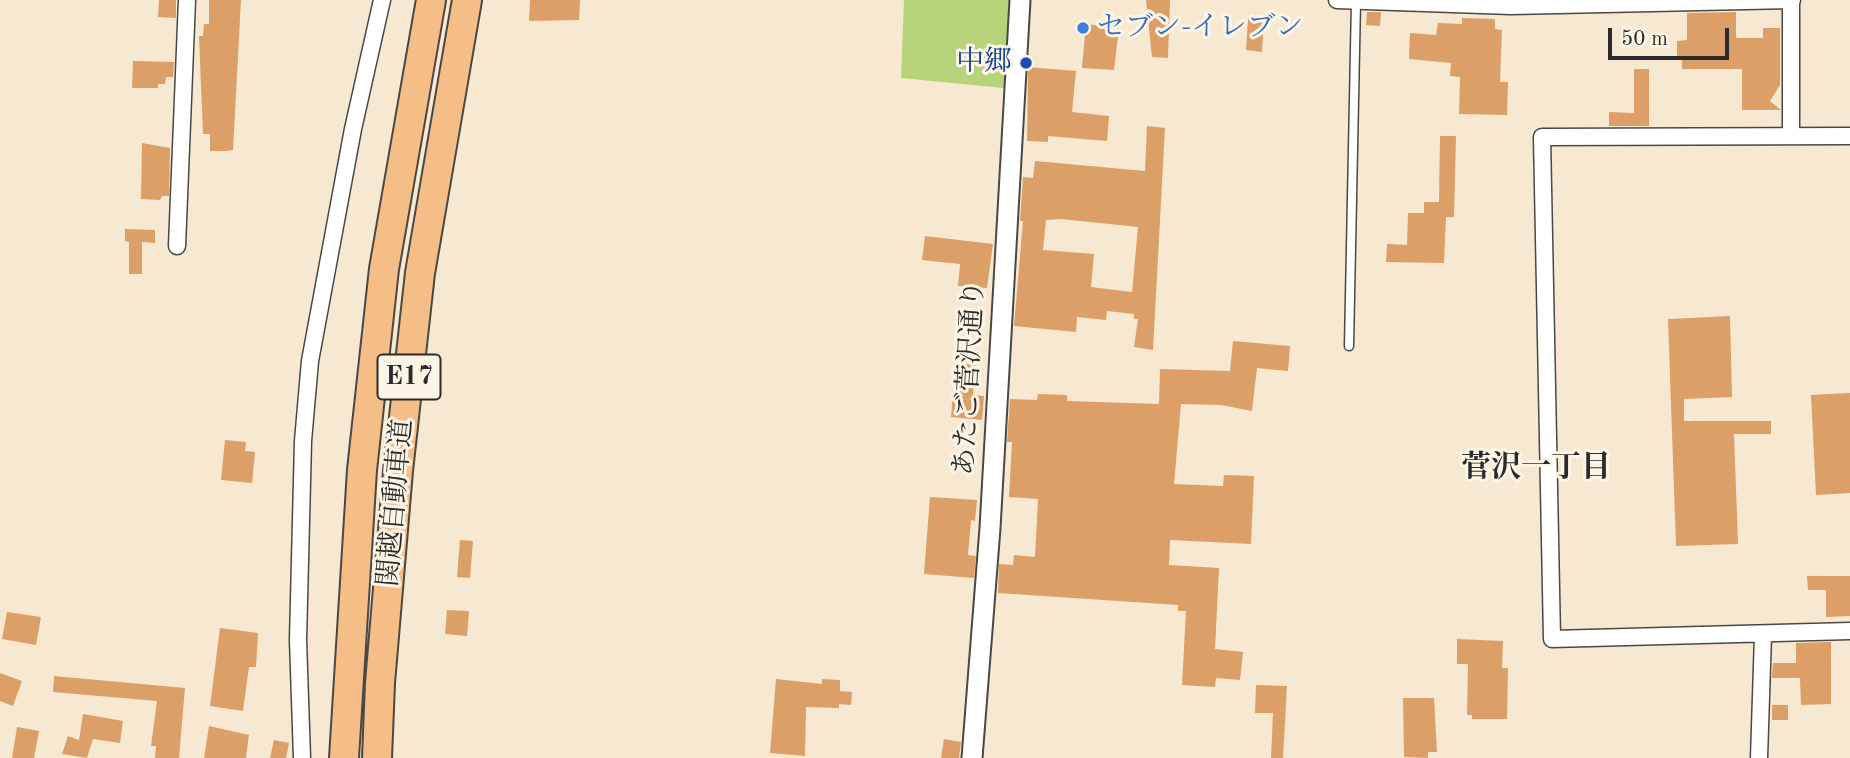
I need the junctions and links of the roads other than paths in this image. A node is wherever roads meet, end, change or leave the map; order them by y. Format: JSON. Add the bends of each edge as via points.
{"nodes":[{"id":1,"x":187,"y":0,"type":"edge"},
{"id":2,"x":382,"y":0,"type":"edge"},
{"id":3,"x":431,"y":0,"type":"edge"},
{"id":4,"x":467,"y":0,"type":"edge"},
{"id":5,"x":1020,"y":0,"type":"edge"},
{"id":6,"x":1337,"y":0,"type":"edge"},
{"id":7,"x":1791,"y":0,"type":"edge"},
{"id":8,"x":1356,"y":1,"type":"edge"},
{"id":9,"x":1791,"y":136,"type":"junction"},
{"id":10,"x":1850,"y":136,"type":"edge"},
{"id":11,"x":177,"y":246,"type":"dead end"},
{"id":12,"x":1349,"y":346,"type":"dead end"},
{"id":13,"x":1850,"y":631,"type":"edge"},
{"id":14,"x":1763,"y":635,"type":"junction"},
{"id":15,"x":302,"y":758,"type":"edge"},
{"id":16,"x":344,"y":758,"type":"edge"},
{"id":17,"x":377,"y":758,"type":"edge"},
{"id":18,"x":972,"y":758,"type":"edge"},
{"id":19,"x":1759,"y":758,"type":"edge"}],
"edges":[{"from":1,"to":11,"type":"street"},
{"from":2,"to":15,"type":"street","via":[[310,361],[303,442],[298,640]]},
{"from":3,"to":16,"type":"highway","name":"関越自動車道","number":"E17","via":[[384,269],[362,470]]},
{"from":4,"to":17,"type":"highway","name":"関越自動車道","number":"E17","via":[[419,286],[398,471]]},
{"from":5,"to":18,"type":"street","name":"あたご菅沢通り"},
{"from":6,"to":8,"type":"street"},
{"from":7,"to":8,"type":"street","via":[[1511,6]]},
{"from":7,"to":9,"type":"street"},
{"from":8,"to":12,"type":"lane"},
{"from":9,"to":10,"type":"street"},
{"from":9,"to":14,"type":"street","via":[[1542,137],[1552,639]]},
{"from":13,"to":14,"type":"street"},
{"from":14,"to":19,"type":"street"}]}
